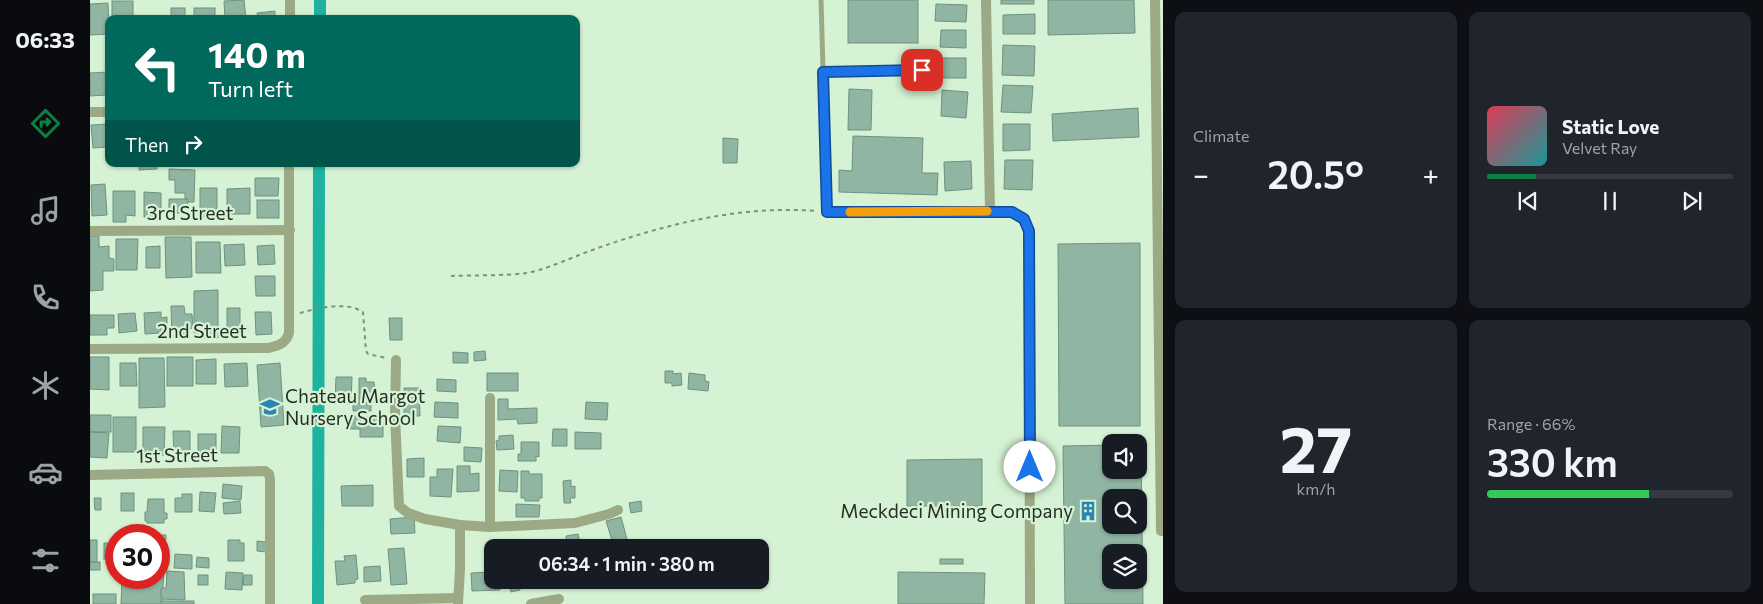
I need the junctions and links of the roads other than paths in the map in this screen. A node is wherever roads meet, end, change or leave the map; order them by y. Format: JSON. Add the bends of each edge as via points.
{"nodes":[{"id":1,"x":290,"y":0,"type":"edge"},
{"id":2,"x":821,"y":0,"type":"edge"},
{"id":3,"x":986,"y":0,"type":"edge"},
{"id":4,"x":1155,"y":0,"type":"edge"},
{"id":5,"x":290,"y":15,"type":"edge"},
{"id":6,"x":922,"y":70,"type":"dead end"},
{"id":7,"x":823,"y":72,"type":"junction"},
{"id":8,"x":90,"y":112,"type":"edge"},
{"id":9,"x":105,"y":112,"type":"edge"},
{"id":10,"x":289,"y":167,"type":"edge"},
{"id":11,"x":990,"y":211,"type":"junction"},
{"id":12,"x":827,"y":212,"type":"joint"},
{"id":13,"x":1160,"y":213,"type":"edge"},
{"id":14,"x":290,"y":230,"type":"junction"},
{"id":15,"x":90,"y":231,"type":"edge"},
{"id":16,"x":90,"y":349,"type":"edge"},
{"id":17,"x":396,"y":360,"type":"road end"},
{"id":18,"x":490,"y":398,"type":"dead end"},
{"id":19,"x":90,"y":475,"type":"edge"},
{"id":20,"x":618,"y":510,"type":"dead end"},
{"id":21,"x":460,"y":525,"type":"junction"},
{"id":22,"x":490,"y":527,"type":"junction"},
{"id":23,"x":1163,"y":531,"type":"edge"},
{"id":24,"x":559,"y":599,"type":"dead end"},
{"id":25,"x":366,"y":600,"type":"dead end"},
{"id":26,"x":458,"y":601,"type":"edge"},
{"id":27,"x":270,"y":604,"type":"edge"},
{"id":28,"x":531,"y":604,"type":"edge"},
{"id":29,"x":1030,"y":604,"type":"edge"}],
"edges":[{"from":1,"to":5,"type":"street"},
{"from":2,"to":7,"type":"lane"},
{"from":3,"to":11,"type":"street"},
{"from":4,"to":13,"type":"street"},
{"from":6,"to":7,"type":"lane"},
{"from":7,"to":12,"type":"lane"},
{"from":8,"to":9,"type":"street"},
{"from":10,"to":14,"type":"street"},
{"from":11,"to":12,"type":"street"},
{"from":11,"to":29,"type":"street","via":[[1012,212],[1024,219],[1029,231]]},
{"from":13,"to":23,"type":"street"},
{"from":14,"to":15,"type":"street","name":"3rd Street"},
{"from":14,"to":16,"type":"street","name":"2nd Street","via":[[288,339],[284,343],[268,348]]},
{"from":17,"to":21,"type":"street","via":[[399,506],[425,519]]},
{"from":18,"to":22,"type":"street"},
{"from":19,"to":27,"type":"street","name":"1st Street","via":[[265,470],[270,480]]},
{"from":20,"to":22,"type":"street","via":[[575,523]]},
{"from":21,"to":22,"type":"street"},
{"from":21,"to":26,"type":"street"},
{"from":24,"to":28,"type":"street"},
{"from":25,"to":26,"type":"street"}]}
